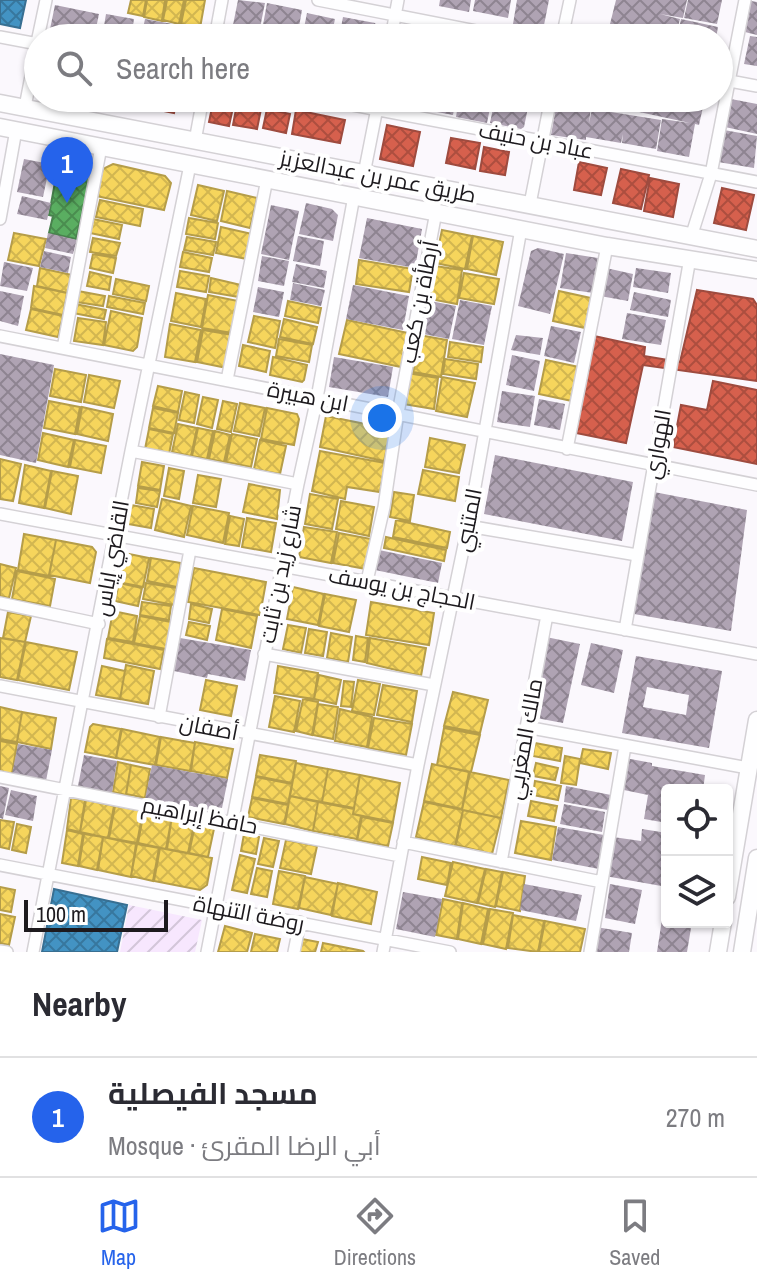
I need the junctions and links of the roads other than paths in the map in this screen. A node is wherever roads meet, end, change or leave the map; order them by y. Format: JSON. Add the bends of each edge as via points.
{"nodes":[{"id":1,"x":46,"y":0,"type":"edge"},
{"id":2,"x":222,"y":0,"type":"edge"},
{"id":3,"x":318,"y":0,"type":"edge"},
{"id":4,"x":398,"y":0,"type":"edge"},
{"id":5,"x":570,"y":0,"type":"edge"},
{"id":6,"x":745,"y":0,"type":"edge"},
{"id":7,"x":395,"y":15,"type":"junction"},
{"id":8,"x":41,"y":24,"type":"edge"},
{"id":9,"x":218,"y":24,"type":"edge"},
{"id":10,"x":393,"y":24,"type":"edge"},
{"id":11,"x":441,"y":24,"type":"edge"},
{"id":12,"x":565,"y":24,"type":"edge"},
{"id":13,"x":0,"y":37,"type":"edge"},
{"id":14,"x":24,"y":40,"type":"edge"},
{"id":15,"x":733,"y":46,"type":"edge"},
{"id":16,"x":733,"y":82,"type":"edge"},
{"id":17,"x":757,"y":86,"type":"edge"},
{"id":18,"x":0,"y":103,"type":"edge"},
{"id":19,"x":24,"y":107,"type":"edge"},
{"id":20,"x":50,"y":112,"type":"edge"},
{"id":21,"x":200,"y":112,"type":"edge"},
{"id":22,"x":376,"y":112,"type":"edge"},
{"id":23,"x":413,"y":112,"type":"edge"},
{"id":24,"x":548,"y":112,"type":"edge"},
{"id":25,"x":720,"y":112,"type":"edge"},
{"id":26,"x":8,"y":129,"type":"edge"},
{"id":27,"x":195,"y":141,"type":"junction"},
{"id":28,"x":542,"y":141,"type":"junction"},
{"id":29,"x":101,"y":147,"type":"junction"},
{"id":30,"x":190,"y":165,"type":"junction"},
{"id":31,"x":364,"y":174,"type":"junction"},
{"id":32,"x":711,"y":174,"type":"junction"},
{"id":33,"x":267,"y":179,"type":"junction"},
{"id":34,"x":757,"y":182,"type":"edge"},
{"id":35,"x":354,"y":196,"type":"junction"},
{"id":36,"x":530,"y":204,"type":"junction"},
{"id":37,"x":436,"y":212,"type":"junction"},
{"id":38,"x":0,"y":219,"type":"edge"},
{"id":39,"x":521,"y":229,"type":"junction"},
{"id":40,"x":692,"y":234,"type":"junction"},
{"id":41,"x":607,"y":246,"type":"junction"},
{"id":42,"x":757,"y":249,"type":"edge"},
{"id":43,"x":690,"y":258,"type":"junction"},
{"id":44,"x":757,"y":270,"type":"edge"},
{"id":45,"x":0,"y":336,"type":"edge"},
{"id":46,"x":63,"y":348,"type":"junction"},
{"id":47,"x":148,"y":365,"type":"junction"},
{"id":48,"x":227,"y":380,"type":"junction"},
{"id":49,"x":317,"y":398,"type":"junction"},
{"id":50,"x":398,"y":413,"type":"junction"},
{"id":51,"x":484,"y":432,"type":"junction"},
{"id":52,"x":567,"y":449,"type":"junction"},
{"id":53,"x":131,"y":451,"type":"junction"},
{"id":54,"x":654,"y":464,"type":"junction"},
{"id":55,"x":298,"y":484,"type":"junction"},
{"id":56,"x":757,"y":485,"type":"edge"},
{"id":57,"x":0,"y":514,"type":"edge"},
{"id":58,"x":468,"y":526,"type":"junction"},
{"id":59,"x":115,"y":536,"type":"junction"},
{"id":60,"x":190,"y":550,"type":"junction"},
{"id":61,"x":637,"y":555,"type":"junction"},
{"id":62,"x":282,"y":566,"type":"junction"},
{"id":63,"x":367,"y":581,"type":"junction"},
{"id":64,"x":453,"y":598,"type":"junction"},
{"id":65,"x":0,"y":603,"type":"edge"},
{"id":66,"x":547,"y":615,"type":"junction"},
{"id":67,"x":99,"y":624,"type":"junction"},
{"id":68,"x":625,"y":630,"type":"junction"},
{"id":69,"x":264,"y":654,"type":"junction"},
{"id":70,"x":757,"y":654,"type":"edge"},
{"id":71,"x":434,"y":685,"type":"junction"},
{"id":72,"x":0,"y":686,"type":"edge"},
{"id":73,"x":83,"y":702,"type":"junction"},
{"id":74,"x":159,"y":717,"type":"junction"},
{"id":75,"x":757,"y":720,"type":"edge"},
{"id":76,"x":526,"y":727,"type":"junction"},
{"id":77,"x":249,"y":734,"type":"junction"},
{"id":78,"x":625,"y":746,"type":"junction"},
{"id":79,"x":418,"y":765,"type":"junction"},
{"id":80,"x":748,"y":768,"type":"junction"},
{"id":81,"x":0,"y":777,"type":"edge"},
{"id":82,"x":65,"y":789,"type":"junction"},
{"id":83,"x":232,"y":821,"type":"junction"},
{"id":84,"x":403,"y":842,"type":"junction"},
{"id":85,"x":400,"y":856,"type":"junction"},
{"id":86,"x":757,"y":858,"type":"edge"},
{"id":87,"x":733,"y":860,"type":"edge"},
{"id":88,"x":501,"y":862,"type":"junction"},
{"id":89,"x":0,"y":865,"type":"edge"},
{"id":90,"x":49,"y":874,"type":"junction"},
{"id":91,"x":602,"y":882,"type":"junction"},
{"id":92,"x":216,"y":906,"type":"junction"},
{"id":93,"x":300,"y":922,"type":"junction"},
{"id":94,"x":722,"y":928,"type":"edge"},
{"id":95,"x":384,"y":946,"type":"edge"},
{"id":96,"x":0,"y":951,"type":"edge"},
{"id":97,"x":7,"y":952,"type":"edge"},
{"id":98,"x":33,"y":952,"type":"edge"},
{"id":99,"x":207,"y":952,"type":"edge"},
{"id":100,"x":294,"y":952,"type":"edge"},
{"id":101,"x":450,"y":952,"type":"edge"},
{"id":102,"x":590,"y":952,"type":"edge"},
{"id":103,"x":718,"y":952,"type":"edge"},
{"id":104,"x":742,"y":952,"type":"edge"}],
"edges":[{"from":1,"to":8,"type":"street"},
{"from":2,"to":9,"type":"street"},
{"from":3,"to":7,"type":"street"},
{"from":4,"to":7,"type":"street"},
{"from":5,"to":12,"type":"street"},
{"from":6,"to":15,"type":"street"},
{"from":7,"to":10,"type":"street"},
{"from":7,"to":11,"type":"street"},
{"from":13,"to":14,"type":"street"},
{"from":16,"to":17,"type":"street"},
{"from":18,"to":19,"type":"main road","name":"طريق عمر بن عبدالعزيز"},
{"from":20,"to":27,"type":"main road","name":"طريق عمر بن عبدالعزيز"},
{"from":21,"to":27,"type":"street"},
{"from":22,"to":31,"type":"street"},
{"from":23,"to":28,"type":"street","name":"عباد بن حنيف"},
{"from":24,"to":28,"type":"street"},
{"from":25,"to":32,"type":"street"},
{"from":26,"to":29,"type":"main road","name":"طريق عمر بن عبدالعزيز"},
{"from":26,"to":38,"type":"street"},
{"from":27,"to":31,"type":"main road","name":"طريق عمر بن عبدالعزيز"},
{"from":28,"to":32,"type":"street","name":"عباد بن حنيف"},
{"from":28,"to":36,"type":"street"},
{"from":29,"to":30,"type":"main road","name":"طريق عمر بن عبدالعزيز"},
{"from":29,"to":46,"type":"street"},
{"from":30,"to":33,"type":"main road","name":"طريق عمر بن عبدالعزيز"},
{"from":30,"to":47,"type":"street","name":"القاضي إياس"},
{"from":31,"to":36,"type":"main road","name":"طريق عمر بن عبدالعزيز"},
{"from":32,"to":34,"type":"street","name":"عباد بن حنيف"},
{"from":32,"to":40,"type":"street"},
{"from":33,"to":35,"type":"main road","name":"طريق عمر بن عبدالعزيز"},
{"from":33,"to":48,"type":"street"},
{"from":35,"to":37,"type":"main road","name":"طريق عمر بن عبدالعزيز"},
{"from":35,"to":49,"type":"street","name":"شارع زيد بن ثابت"},
{"from":36,"to":40,"type":"main road","name":"طريق عمر بن عبدالعزيز"},
{"from":37,"to":39,"type":"main road","name":"طريق عمر بن عبدالعزيز"},
{"from":37,"to":50,"type":"street","name":"أرطأة بن كعب"},
{"from":39,"to":41,"type":"main road","name":"طريق عمر بن عبدالعزيز"},
{"from":39,"to":51,"type":"street","name":"المتنبي"},
{"from":40,"to":42,"type":"main road","name":"طريق عمر بن عبدالعزيز"},
{"from":41,"to":43,"type":"main road","name":"طريق عمر بن عبدالعزيز"},
{"from":41,"to":52,"type":"street"},
{"from":43,"to":44,"type":"main road","name":"طريق عمر بن عبدالعزيز"},
{"from":43,"to":54,"type":"street","name":"الهواري"},
{"from":45,"to":46,"type":"street","name":"ابن هبيرة"},
{"from":46,"to":47,"type":"street","name":"ابن هبيرة"},
{"from":47,"to":48,"type":"street","name":"ابن هبيرة"},
{"from":47,"to":53,"type":"street","name":"القاضي إياس"},
{"from":48,"to":49,"type":"street","name":"ابن هبيرة"},
{"from":49,"to":50,"type":"street","name":"ابن هبيرة"},
{"from":49,"to":55,"type":"street","name":"شارع زيد بن ثابت"},
{"from":50,"to":51,"type":"street","name":"ابن هبيرة"},
{"from":50,"to":63,"type":"street","name":"أرطأة بن كعب"},
{"from":51,"to":52,"type":"street","name":"ابن هبيرة"},
{"from":51,"to":58,"type":"street","name":"المتنبي"},
{"from":52,"to":54,"type":"street","name":"ابن هبيرة"},
{"from":53,"to":55,"type":"street"},
{"from":53,"to":59,"type":"street","name":"القاضي إياس"},
{"from":54,"to":56,"type":"street","name":"ابن هبيرة"},
{"from":54,"to":61,"type":"street","name":"الهواري"},
{"from":55,"to":62,"type":"street","name":"شارع زيد بن ثابت"},
{"from":57,"to":59,"type":"street","name":"الحجاج بن يوسف"},
{"from":58,"to":61,"type":"street"},
{"from":58,"to":64,"type":"street","name":"المتنبي"},
{"from":59,"to":60,"type":"street","name":"الحجاج بن يوسف"},
{"from":59,"to":67,"type":"street","name":"القاضي إياس"},
{"from":60,"to":62,"type":"street","name":"الحجاج بن يوسف"},
{"from":60,"to":74,"type":"street"},
{"from":61,"to":68,"type":"street","name":"الهواري"},
{"from":62,"to":63,"type":"street","name":"الحجاج بن يوسف"},
{"from":62,"to":69,"type":"street","name":"شارع زيد بن ثابت"},
{"from":63,"to":64,"type":"street","name":"الحجاج بن يوسف"},
{"from":64,"to":66,"type":"street","name":"الحجاج بن يوسف"},
{"from":64,"to":71,"type":"street","name":"المتنبي"},
{"from":65,"to":67,"type":"street"},
{"from":66,"to":68,"type":"street","name":"الحجاج بن يوسف"},
{"from":66,"to":76,"type":"street","name":"مالك المغربي"},
{"from":67,"to":73,"type":"street","name":"القاضي إياس"},
{"from":68,"to":70,"type":"street","name":"الحجاج بن يوسف"},
{"from":69,"to":71,"type":"street"},
{"from":69,"to":77,"type":"street","name":"شارع زيد بن ثابت"},
{"from":71,"to":79,"type":"street","name":"المتنبي"},
{"from":72,"to":73,"type":"street","name":"أصفان"},
{"from":73,"to":74,"type":"street","name":"أصفان"},
{"from":73,"to":82,"type":"street","name":"القاضي إياس"},
{"from":74,"to":77,"type":"street","name":"أصفان"},
{"from":75,"to":80,"type":"main road"},
{"from":76,"to":78,"type":"street"},
{"from":76,"to":88,"type":"street","name":"مالك المغربي"},
{"from":77,"to":79,"type":"street","name":"أصفان"},
{"from":77,"to":83,"type":"street","name":"شارع زيد بن ثابت"},
{"from":78,"to":80,"type":"street"},
{"from":78,"to":91,"type":"street"},
{"from":79,"to":84,"type":"street","name":"المتنبي"},
{"from":80,"to":87,"type":"main road"},
{"from":81,"to":82,"type":"street","name":"حافظ إبراهيم"},
{"from":82,"to":83,"type":"street","name":"حافظ إبراهيم"},
{"from":82,"to":90,"type":"street","name":"القاضي إياس"},
{"from":83,"to":85,"type":"street","name":"حافظ إبراهيم"},
{"from":83,"to":92,"type":"street","name":"شارع زيد بن ثابت"},
{"from":84,"to":85,"type":"street","name":"المتنبي"},
{"from":84,"to":88,"type":"street"},
{"from":85,"to":95,"type":"street","name":"المتنبي"},
{"from":86,"to":104,"type":"main road"},
{"from":88,"to":91,"type":"street"},
{"from":89,"to":90,"type":"street","name":"روضة التنهاة"},
{"from":90,"to":92,"type":"street","name":"روضة التنهاة"},
{"from":90,"to":98,"type":"street","name":"القاضي إياس"},
{"from":91,"to":102,"type":"street"},
{"from":92,"to":93,"type":"street","name":"روضة التنهاة"},
{"from":92,"to":99,"type":"street","name":"شارع زيد بن ثابت"},
{"from":93,"to":95,"type":"street","name":"روضة التنهاة"},
{"from":93,"to":100,"type":"street"},
{"from":94,"to":103,"type":"main road"},
{"from":95,"to":101,"type":"street","name":"روضة التنهاة"},
{"from":96,"to":97,"type":"street"}]}
